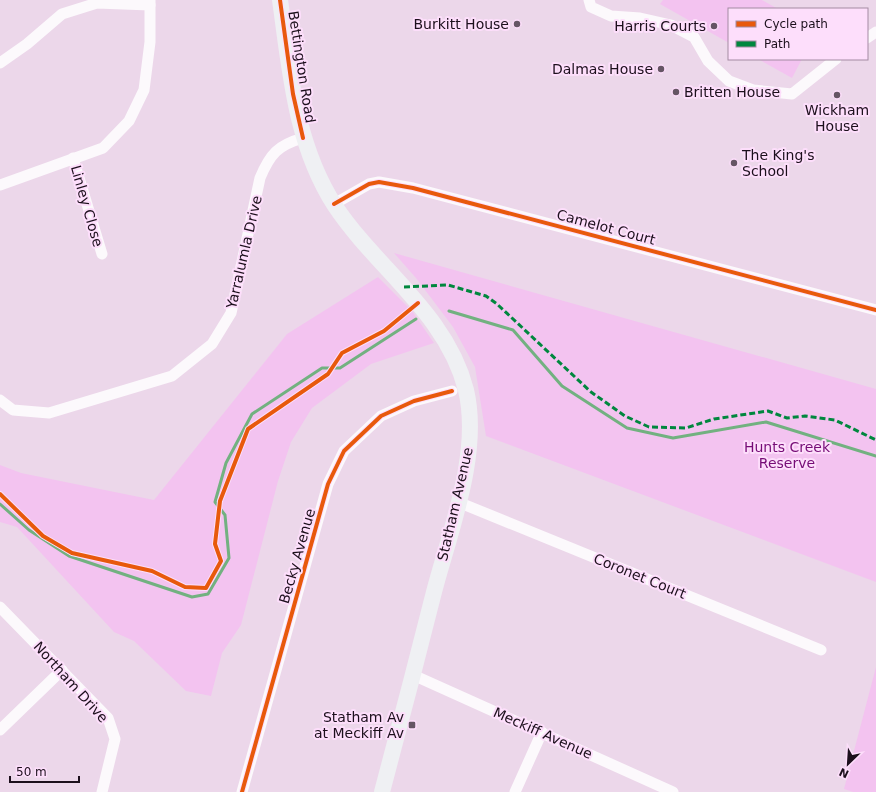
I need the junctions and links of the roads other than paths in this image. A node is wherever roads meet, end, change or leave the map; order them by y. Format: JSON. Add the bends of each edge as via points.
{"nodes":[{"id":1,"x":280,"y":0,"type":"edge"},
{"id":2,"x":589,"y":0,"type":"edge"},
{"id":3,"x":150,"y":2,"type":"edge"},
{"id":4,"x":835,"y":60,"type":"edge"},
{"id":5,"x":0,"y":63,"type":"edge"},
{"id":6,"x":303,"y":138,"type":"junction"},
{"id":7,"x":73,"y":158,"type":"junction"},
{"id":8,"x":0,"y":185,"type":"edge"},
{"id":9,"x":334,"y":204,"type":"junction"},
{"id":10,"x":363,"y":244,"type":"joint"},
{"id":11,"x":102,"y":254,"type":"dead end"},
{"id":12,"x":876,"y":310,"type":"edge"},
{"id":13,"x":452,"y":391,"type":"dead end"},
{"id":14,"x":0,"y":400,"type":"edge"},
{"id":15,"x":458,"y":502,"type":"junction"},
{"id":16,"x":0,"y":607,"type":"edge"},
{"id":17,"x":821,"y":650,"type":"dead end"},
{"id":18,"x":62,"y":670,"type":"junction"},
{"id":19,"x":413,"y":675,"type":"junction"},
{"id":20,"x":0,"y":730,"type":"edge"},
{"id":21,"x":542,"y":732,"type":"junction"},
{"id":22,"x":656,"y":789,"type":"edge"},
{"id":23,"x":102,"y":792,"type":"edge"},
{"id":24,"x":242,"y":792,"type":"edge"},
{"id":25,"x":382,"y":792,"type":"edge"},
{"id":26,"x":515,"y":792,"type":"edge"},
{"id":27,"x":673,"y":792,"type":"edge"}],
"edges":[{"from":1,"to":6,"type":"main road","name":"Bettington Road","via":[[293,94]]},
{"from":2,"to":4,"type":"street","via":[[591,7],[611,16],[640,18],[671,25],[694,37],[708,61],[729,81],[753,90],[792,94]]},
{"from":3,"to":5,"type":"street","via":[[97,3],[62,14]]},
{"from":3,"to":7,"type":"street","via":[[150,42],[144,90],[129,121],[103,148]]},
{"from":6,"to":9,"type":"main road","name":"Bettington Road","via":[[311,161]]},
{"from":6,"to":14,"type":"street","name":"Yarralumla Drive","via":[[289,142],[275,152],[265,166],[260,178],[231,313],[212,344],[172,376],[50,413],[13,410]]},
{"from":7,"to":8,"type":"street"},
{"from":7,"to":11,"type":"street","name":"Linley Close"},
{"from":9,"to":10,"type":"main road","name":"Bettington Road"},
{"from":9,"to":12,"type":"street","name":"Camelot Court","via":[[369,184],[379,182],[396,185]]},
{"from":10,"to":15,"type":"main road","name":"Statham Avenue","via":[[404,287],[431,321],[461,374],[471,427],[469,452]]},
{"from":13,"to":24,"type":"street","name":"Becky Avenue","via":[[414,401],[381,416],[344,451],[328,484]]},
{"from":15,"to":17,"type":"street","name":"Coronet Court"},
{"from":15,"to":19,"type":"main road","name":"Statham Avenue"},
{"from":16,"to":18,"type":"street","name":"Northam Drive"},
{"from":18,"to":20,"type":"street"},
{"from":18,"to":23,"type":"street","name":"Northam Drive","via":[[108,718],[115,739]]},
{"from":19,"to":21,"type":"street","name":"Meckiff Avenue"},
{"from":19,"to":25,"type":"main road","name":"Statham Avenue"},
{"from":21,"to":22,"type":"street","name":"Meckiff Avenue"},
{"from":21,"to":26,"type":"street"},
{"from":22,"to":27,"type":"street","name":"Meckiff Avenue"}]}
